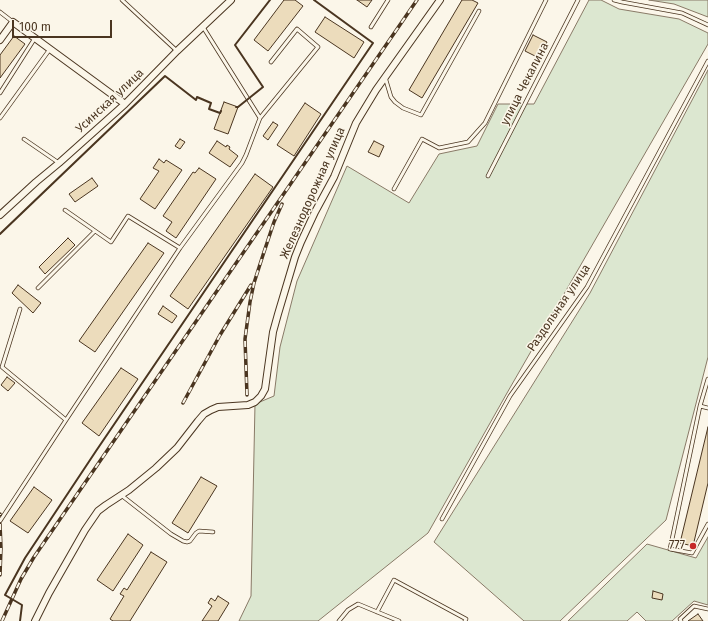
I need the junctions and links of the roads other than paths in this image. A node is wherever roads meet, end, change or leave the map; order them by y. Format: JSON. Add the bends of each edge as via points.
{"nodes":[{"id":1,"x":122,"y":0,"type":"edge"},
{"id":2,"x":231,"y":0,"type":"edge"},
{"id":3,"x":388,"y":0,"type":"edge"},
{"id":4,"x":440,"y":0,"type":"edge"},
{"id":5,"x":546,"y":0,"type":"edge"},
{"id":6,"x":578,"y":0,"type":"edge"},
{"id":7,"x":614,"y":0,"type":"edge"},
{"id":8,"x":479,"y":11,"type":"dead end"},
{"id":9,"x":0,"y":12,"type":"edge"},
{"id":10,"x":13,"y":22,"type":"junction"},
{"id":11,"x":708,"y":25,"type":"edge"},
{"id":12,"x":371,"y":26,"type":"dead end"},
{"id":13,"x":203,"y":27,"type":"junction"},
{"id":14,"x":35,"y":38,"type":"junction"},
{"id":15,"x":0,"y":40,"type":"edge"},
{"id":16,"x":50,"y":49,"type":"junction"},
{"id":17,"x":177,"y":51,"type":"junction"},
{"id":18,"x":708,"y":60,"type":"edge"},
{"id":19,"x":271,"y":62,"type":"dead end"},
{"id":20,"x":385,"y":77,"type":"junction"},
{"id":21,"x":0,"y":94,"type":"edge"},
{"id":22,"x":125,"y":104,"type":"junction"},
{"id":23,"x":0,"y":118,"type":"edge"},
{"id":24,"x":260,"y":118,"type":"junction"},
{"id":25,"x":24,"y":139,"type":"dead end"},
{"id":26,"x":59,"y":163,"type":"junction"},
{"id":27,"x":488,"y":176,"type":"dead end"},
{"id":28,"x":394,"y":189,"type":"dead end"},
{"id":29,"x":65,"y":210,"type":"dead end"},
{"id":30,"x":0,"y":215,"type":"edge"},
{"id":31,"x":95,"y":231,"type":"junction"},
{"id":32,"x":180,"y":248,"type":"junction"},
{"id":33,"x":38,"y":288,"type":"dead end"},
{"id":34,"x":20,"y":308,"type":"dead end"},
{"id":35,"x":708,"y":378,"type":"edge"},
{"id":36,"x":700,"y":406,"type":"junction"},
{"id":37,"x":708,"y":408,"type":"edge"},
{"id":38,"x":66,"y":420,"type":"junction"},
{"id":39,"x":122,"y":494,"type":"junction"},
{"id":40,"x":442,"y":519,"type":"dead end"},
{"id":41,"x":0,"y":521,"type":"edge"},
{"id":42,"x":708,"y":524,"type":"edge"},
{"id":43,"x":213,"y":532,"type":"dead end"},
{"id":44,"x":708,"y":609,"type":"edge"},
{"id":45,"x":377,"y":612,"type":"junction"},
{"id":46,"x":35,"y":621,"type":"edge"},
{"id":47,"x":339,"y":621,"type":"edge"},
{"id":48,"x":399,"y":621,"type":"edge"},
{"id":49,"x":465,"y":621,"type":"edge"},
{"id":50,"x":680,"y":621,"type":"edge"}],
"edges":[{"from":1,"to":17,"type":"lane"},
{"from":2,"to":13,"type":"street","name":"Усинская улица"},
{"from":3,"to":12,"type":"lane"},
{"from":4,"to":20,"type":"street","name":"Железнодорожная улица"},
{"from":5,"to":28,"type":"lane","via":[[485,123],[468,142],[440,148],[422,139]]},
{"from":6,"to":27,"type":"lane","name":"улица Чекалина"},
{"from":7,"to":11,"type":"lane","via":[[682,13]]},
{"from":8,"to":20,"type":"lane","via":[[421,115],[395,102]]},
{"from":9,"to":10,"type":"lane"},
{"from":10,"to":14,"type":"street"},
{"from":10,"to":15,"type":"street"},
{"from":13,"to":17,"type":"street","name":"Усинская улица"},
{"from":13,"to":24,"type":"lane"},
{"from":14,"to":16,"type":"street"},
{"from":14,"to":21,"type":"lane"},
{"from":16,"to":22,"type":"street"},
{"from":16,"to":23,"type":"lane"},
{"from":17,"to":22,"type":"street","name":"Усинская улица"},
{"from":18,"to":40,"type":"lane","name":"Раздольная улица","via":[[587,287],[510,396]]},
{"from":19,"to":24,"type":"lane","via":[[297,29],[318,48]]},
{"from":20,"to":39,"type":"street","name":"Железнодорожная улица","via":[[356,123],[334,177],[295,257],[275,326],[265,389],[261,396],[248,405],[218,407],[204,414],[167,458]]},
{"from":22,"to":26,"type":"street","name":"Усинская улица"},
{"from":24,"to":32,"type":"lane","via":[[242,163]]},
{"from":25,"to":26,"type":"lane"},
{"from":26,"to":30,"type":"street","name":"Усинская улица"},
{"from":29,"to":31,"type":"lane"},
{"from":31,"to":32,"type":"lane","via":[[111,242],[128,216]]},
{"from":31,"to":33,"type":"lane"},
{"from":32,"to":38,"type":"lane"},
{"from":34,"to":38,"type":"lane","via":[[2,367]]},
{"from":35,"to":36,"type":"lane"},
{"from":36,"to":37,"type":"lane"},
{"from":36,"to":42,"type":"lane","via":[[670,549],[692,553]]},
{"from":38,"to":41,"type":"lane"},
{"from":39,"to":43,"type":"lane","via":[[183,541],[190,541],[199,531]]},
{"from":39,"to":46,"type":"street","name":"Железнодорожная улица","via":[[98,512],[85,530]]},
{"from":44,"to":50,"type":"lane","via":[[694,606]]},
{"from":45,"to":47,"type":"lane","via":[[358,604],[348,610]]},
{"from":45,"to":48,"type":"lane"},
{"from":45,"to":49,"type":"lane","via":[[394,580],[466,619]]}]}
